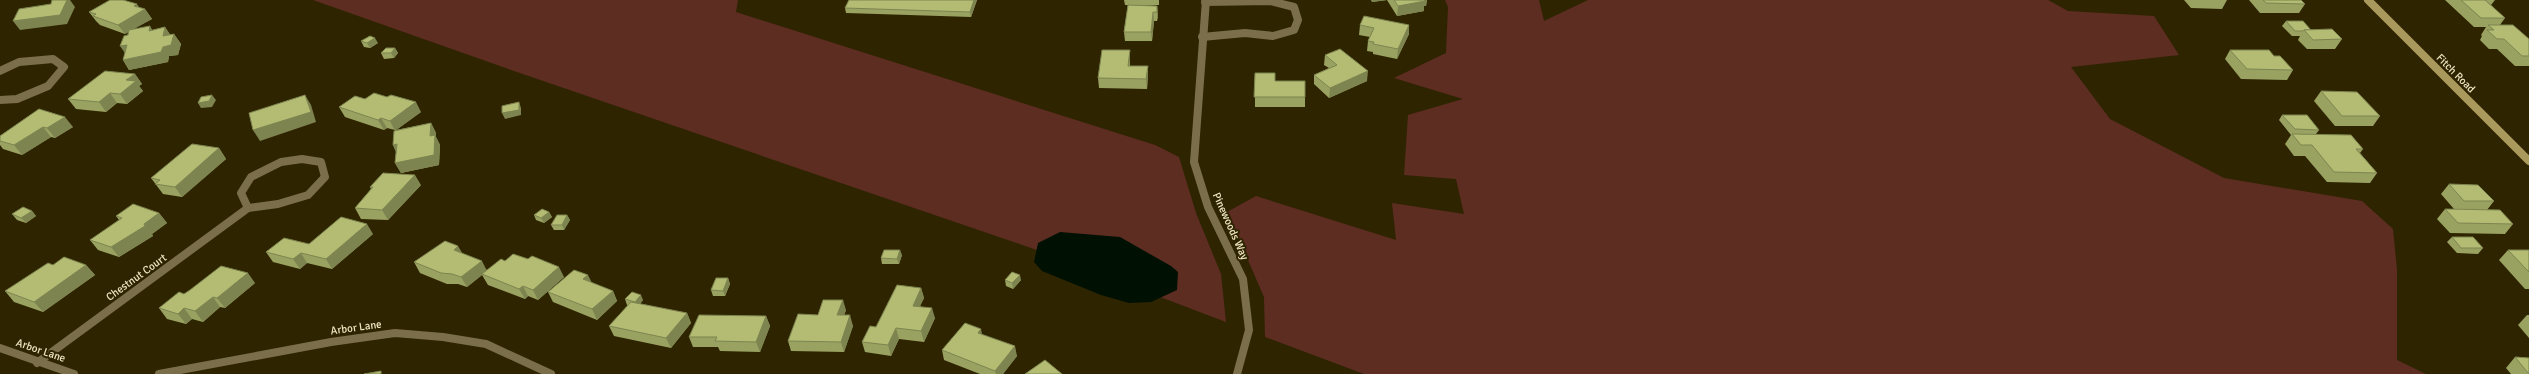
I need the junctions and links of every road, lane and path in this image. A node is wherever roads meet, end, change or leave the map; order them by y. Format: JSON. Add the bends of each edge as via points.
{"nodes":[{"id":1,"x":2368,"y":0,"type":"edge"},
{"id":2,"x":1206,"y":1,"type":"edge"},
{"id":3,"x":1202,"y":37,"type":"junction"},
{"id":4,"x":0,"y":71,"type":"edge"},
{"id":5,"x":0,"y":100,"type":"edge"},
{"id":6,"x":2529,"y":161,"type":"edge"},
{"id":7,"x":248,"y":208,"type":"junction"},
{"id":8,"x":0,"y":348,"type":"edge"},
{"id":9,"x":37,"y":363,"type":"junction"},
{"id":10,"x":74,"y":374,"type":"edge"},
{"id":11,"x":159,"y":374,"type":"edge"},
{"id":12,"x":551,"y":374,"type":"edge"},
{"id":13,"x":1237,"y":374,"type":"edge"}],
"edges":[{"from":1,"to":6,"type":"street","name":"Fitch Road"},
{"from":2,"to":3,"type":"street","name":"Pinewoods Way"},
{"from":2,"to":3,"type":"street","name":"Pinewoods Way","via":[[1239,4],[1270,0],[1294,7],[1298,20],[1294,30],[1273,36],[1245,33]]},
{"from":3,"to":13,"type":"street","name":"Pinewoods Way","via":[[1194,162],[1208,207],[1243,279],[1249,330]]},
{"from":4,"to":5,"type":"street","via":[[20,62],[53,59],[64,67],[48,86],[17,99]]},
{"from":7,"to":7,"type":"street","name":"Chestnut Court","via":[[241,193],[252,177],[281,162],[302,159],[321,162],[325,177],[308,194],[278,204]]},
{"from":7,"to":9,"type":"street","name":"Chestnut Court"},
{"from":8,"to":9,"type":"street","name":"Arbor Lane"},
{"from":9,"to":10,"type":"street","name":"Arbor Lane"},
{"from":11,"to":12,"type":"street","name":"Arbor Lane","via":[[331,342],[395,333],[486,344]]}]}
